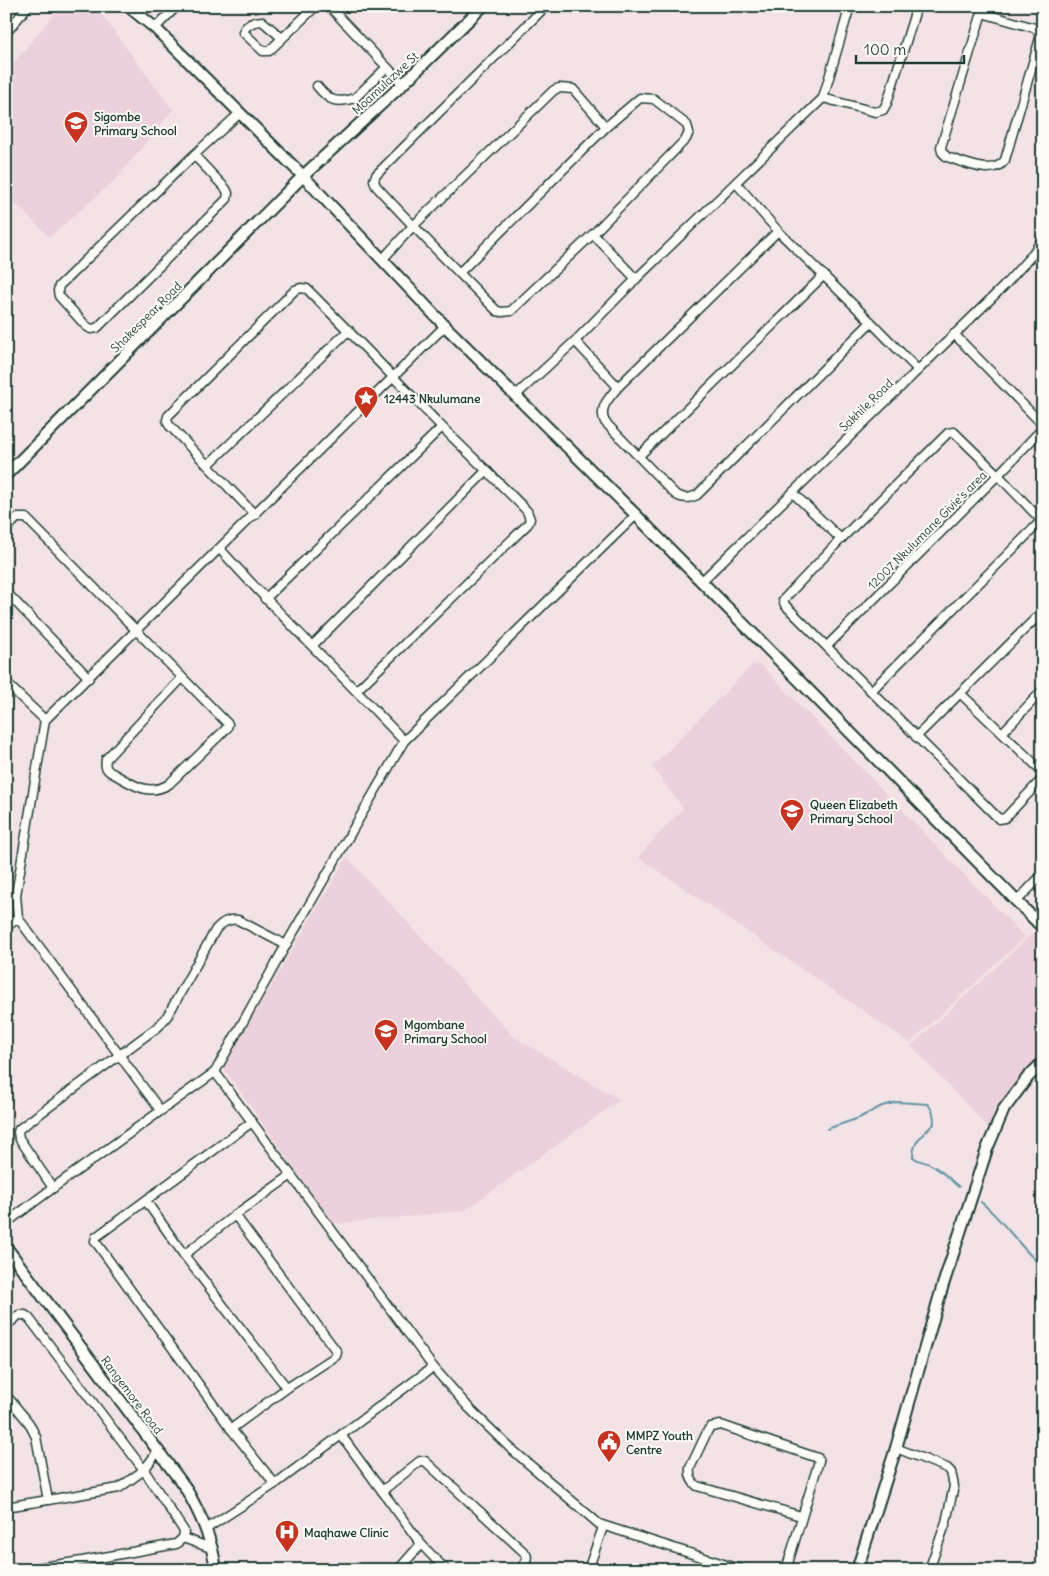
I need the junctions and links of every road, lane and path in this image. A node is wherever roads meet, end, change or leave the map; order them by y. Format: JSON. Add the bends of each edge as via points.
{"nodes":[{"id":1,"x":28,"y":6,"type":"edge"},
{"id":2,"x":128,"y":6,"type":"edge"},
{"id":3,"x":177,"y":6,"type":"edge"},
{"id":4,"x":316,"y":6,"type":"edge"},
{"id":5,"x":329,"y":6,"type":"edge"},
{"id":6,"x":483,"y":6,"type":"edge"},
{"id":7,"x":546,"y":6,"type":"edge"},
{"id":8,"x":764,"y":6,"type":"edge"},
{"id":9,"x":776,"y":6,"type":"edge"},
{"id":10,"x":850,"y":6,"type":"edge"},
{"id":11,"x":917,"y":6,"type":"edge"},
{"id":12,"x":983,"y":10,"type":"edge"},
{"id":13,"x":155,"y":28,"type":"junction"},
{"id":14,"x":6,"y":33,"type":"edge"},
{"id":15,"x":282,"y":38,"type":"junction"},
{"id":16,"x":387,"y":67,"type":"junction"},
{"id":17,"x":403,"y":84,"type":"junction"},
{"id":18,"x":317,"y":86,"type":"dead end"},
{"id":19,"x":823,"y":98,"type":"junction"},
{"id":20,"x":240,"y":113,"type":"junction"},
{"id":21,"x":606,"y":127,"type":"junction"},
{"id":22,"x":194,"y":155,"type":"junction"},
{"id":23,"x":303,"y":176,"type":"junction"},
{"id":24,"x":736,"y":183,"type":"junction"},
{"id":25,"x":412,"y":227,"type":"junction"},
{"id":26,"x":778,"y":231,"type":"junction"},
{"id":27,"x":593,"y":234,"type":"junction"},
{"id":28,"x":1043,"y":239,"type":"edge"},
{"id":29,"x":382,"y":260,"type":"junction"},
{"id":30,"x":459,"y":273,"type":"junction"},
{"id":31,"x":824,"y":275,"type":"junction"},
{"id":32,"x":636,"y":279,"type":"junction"},
{"id":33,"x":871,"y":322,"type":"junction"},
{"id":34,"x":445,"y":326,"type":"junction"},
{"id":35,"x":349,"y":330,"type":"junction"},
{"id":36,"x":954,"y":334,"type":"junction"},
{"id":37,"x":575,"y":341,"type":"junction"},
{"id":38,"x":918,"y":370,"type":"junction"},
{"id":39,"x":394,"y":377,"type":"junction"},
{"id":40,"x":618,"y":387,"type":"junction"},
{"id":41,"x":515,"y":396,"type":"junction"},
{"id":42,"x":442,"y":427,"type":"junction"},
{"id":43,"x":1043,"y":427,"type":"edge"},
{"id":44,"x":639,"y":456,"type":"junction"},
{"id":45,"x":208,"y":465,"type":"junction"},
{"id":46,"x":487,"y":470,"type":"junction"},
{"id":47,"x":6,"y":475,"type":"edge"},
{"id":48,"x":998,"y":475,"type":"junction"},
{"id":49,"x":792,"y":492,"type":"junction"},
{"id":50,"x":255,"y":515,"type":"junction"},
{"id":51,"x":636,"y":515,"type":"junction"},
{"id":52,"x":1042,"y":522,"type":"edge"},
{"id":53,"x":6,"y":529,"type":"edge"},
{"id":54,"x":841,"y":539,"type":"junction"},
{"id":55,"x":220,"y":549,"type":"junction"},
{"id":56,"x":701,"y":582,"type":"junction"},
{"id":57,"x":6,"y":592,"type":"edge"},
{"id":58,"x":265,"y":599,"type":"junction"},
{"id":59,"x":1043,"y":611,"type":"edge"},
{"id":60,"x":137,"y":630,"type":"junction"},
{"id":61,"x":313,"y":645,"type":"junction"},
{"id":62,"x":827,"y":646,"type":"junction"},
{"id":63,"x":89,"y":678,"type":"junction"},
{"id":64,"x":182,"y":678,"type":"junction"},
{"id":65,"x":6,"y":683,"type":"edge"},
{"id":66,"x":357,"y":690,"type":"junction"},
{"id":67,"x":1043,"y":690,"type":"edge"},
{"id":68,"x":871,"y":691,"type":"junction"},
{"id":69,"x":960,"y":694,"type":"junction"},
{"id":70,"x":45,"y":720,"type":"junction"},
{"id":71,"x":1002,"y":733,"type":"junction"},
{"id":72,"x":916,"y":737,"type":"junction"},
{"id":73,"x":404,"y":741,"type":"junction"},
{"id":74,"x":1043,"y":772,"type":"edge"},
{"id":75,"x":1043,"y":778,"type":"edge"},
{"id":76,"x":1043,"y":874,"type":"edge"},
{"id":77,"x":1016,"y":902,"type":"junction"},
{"id":78,"x":18,"y":918,"type":"junction"},
{"id":79,"x":6,"y":926,"type":"edge"},
{"id":80,"x":1043,"y":928,"type":"edge"},
{"id":81,"x":286,"y":945,"type":"junction"},
{"id":82,"x":118,"y":1054,"type":"junction"},
{"id":83,"x":1043,"y":1062,"type":"edge"},
{"id":84,"x":215,"y":1072,"type":"junction"},
{"id":85,"x":160,"y":1110,"type":"junction"},
{"id":86,"x":252,"y":1122,"type":"junction"},
{"id":87,"x":290,"y":1176,"type":"junction"},
{"id":88,"x":53,"y":1188,"type":"junction"},
{"id":89,"x":146,"y":1201,"type":"junction"},
{"id":90,"x":235,"y":1215,"type":"junction"},
{"id":91,"x":6,"y":1223,"type":"edge"},
{"id":92,"x":6,"y":1247,"type":"edge"},
{"id":93,"x":184,"y":1255,"type":"junction"},
{"id":94,"x":6,"y":1326,"type":"edge"},
{"id":95,"x":433,"y":1367,"type":"junction"},
{"id":96,"x":288,"y":1388,"type":"junction"},
{"id":97,"x":6,"y":1395,"type":"edge"},
{"id":98,"x":231,"y":1429,"type":"junction"},
{"id":99,"x":341,"y":1435,"type":"junction"},
{"id":100,"x":896,"y":1448,"type":"junction"},
{"id":101,"x":158,"y":1451,"type":"junction"},
{"id":102,"x":144,"y":1470,"type":"junction"},
{"id":103,"x":275,"y":1484,"type":"junction"},
{"id":104,"x":382,"y":1491,"type":"junction"},
{"id":105,"x":48,"y":1500,"type":"junction"},
{"id":106,"x":6,"y":1506,"type":"edge"},
{"id":107,"x":801,"y":1516,"type":"junction"},
{"id":108,"x":603,"y":1527,"type":"junction"},
{"id":109,"x":206,"y":1529,"type":"junction"},
{"id":110,"x":183,"y":1538,"type":"junction"},
{"id":111,"x":421,"y":1544,"type":"junction"},
{"id":112,"x":212,"y":1548,"type":"junction"},
{"id":113,"x":82,"y":1561,"type":"junction"},
{"id":114,"x":720,"y":1566,"type":"edge"},
{"id":115,"x":22,"y":1570,"type":"edge"},
{"id":116,"x":83,"y":1570,"type":"edge"},
{"id":117,"x":216,"y":1570,"type":"edge"},
{"id":118,"x":398,"y":1570,"type":"edge"},
{"id":119,"x":446,"y":1570,"type":"edge"},
{"id":120,"x":519,"y":1570,"type":"edge"},
{"id":121,"x":588,"y":1570,"type":"edge"},
{"id":122,"x":742,"y":1570,"type":"edge"},
{"id":123,"x":786,"y":1570,"type":"edge"},
{"id":124,"x":857,"y":1570,"type":"edge"},
{"id":125,"x":929,"y":1570,"type":"edge"}],
"edges":[{"from":1,"to":14,"type":"street"},
{"from":2,"to":13,"type":"street"},
{"from":3,"to":13,"type":"street"},
{"from":4,"to":15,"type":"street"},
{"from":5,"to":16,"type":"street"},
{"from":6,"to":17,"type":"street","name":"Moamulazwe St"},
{"from":7,"to":25,"type":"street","via":[[376,175],[376,186]]},
{"from":8,"to":9,"type":"street"},
{"from":10,"to":19,"type":"street"},
{"from":11,"to":19,"type":"street","via":[[883,110],[875,112]]},
{"from":12,"to":12,"type":"street","via":[[941,147],[947,157],[992,168],[1006,160],[1040,34],[1035,28]]},
{"from":13,"to":20,"type":"street"},
{"from":15,"to":15,"type":"street","via":[[266,52],[243,32],[254,21],[262,21]]},
{"from":16,"to":17,"type":"street"},
{"from":16,"to":18,"type":"street","via":[[355,98],[348,100],[333,100]]},
{"from":17,"to":23,"type":"street","name":"Moamulazwe St"},
{"from":19,"to":24,"type":"street"},
{"from":20,"to":22,"type":"street"},
{"from":20,"to":23,"type":"street"},
{"from":21,"to":25,"type":"street","via":[[573,89],[554,90]]},
{"from":21,"to":27,"type":"street","via":[[640,98],[646,97],[654,99],[687,125],[689,132]]},
{"from":21,"to":30,"type":"street"},
{"from":22,"to":22,"type":"street","via":[[59,286],[59,296],[86,326],[97,328],[228,199],[226,189]]},
{"from":23,"to":29,"type":"street"},
{"from":23,"to":47,"type":"street","name":"Shakespear Road"},
{"from":24,"to":26,"type":"street"},
{"from":24,"to":32,"type":"street"},
{"from":25,"to":29,"type":"street"},
{"from":25,"to":30,"type":"street"},
{"from":26,"to":31,"type":"street"},
{"from":26,"to":40,"type":"street"},
{"from":27,"to":30,"type":"street","via":[[511,311],[498,310]]},
{"from":27,"to":32,"type":"street"},
{"from":28,"to":36,"type":"street","name":"Sakhile Road","via":[[1004,286]]},
{"from":29,"to":34,"type":"street"},
{"from":31,"to":33,"type":"street"},
{"from":31,"to":44,"type":"street"},
{"from":32,"to":37,"type":"street"},
{"from":33,"to":38,"type":"street"},
{"from":33,"to":44,"type":"street","via":[[697,495],[684,498],[675,494]]},
{"from":34,"to":39,"type":"street"},
{"from":34,"to":41,"type":"street"},
{"from":35,"to":39,"type":"street"},
{"from":35,"to":45,"type":"street"},
{"from":35,"to":45,"type":"street","via":[[307,289],[295,290],[168,416],[169,425]]},
{"from":36,"to":38,"type":"street","name":"Sakhile Road"},
{"from":36,"to":43,"type":"street"},
{"from":37,"to":40,"type":"street"},
{"from":37,"to":41,"type":"street"},
{"from":38,"to":49,"type":"street","name":"Sakhile Road"},
{"from":39,"to":42,"type":"street"},
{"from":39,"to":50,"type":"street"},
{"from":40,"to":44,"type":"street","via":[[603,407],[602,416]]},
{"from":41,"to":51,"type":"street"},
{"from":42,"to":46,"type":"street"},
{"from":42,"to":58,"type":"street"},
{"from":43,"to":48,"type":"street","name":"12007 Nkulumane Givie's area"},
{"from":45,"to":50,"type":"street"},
{"from":46,"to":61,"type":"street"},
{"from":46,"to":66,"type":"street","via":[[527,511],[528,524]]},
{"from":48,"to":52,"type":"street"},
{"from":48,"to":54,"type":"street","via":[[954,432],[949,432]]},
{"from":48,"to":62,"type":"street","name":"12007 Nkulumane Givie's area"},
{"from":49,"to":54,"type":"street"},
{"from":49,"to":56,"type":"street","name":"Sakhile Road"},
{"from":50,"to":55,"type":"street"},
{"from":51,"to":56,"type":"street"},
{"from":51,"to":73,"type":"street"},
{"from":52,"to":68,"type":"street"},
{"from":53,"to":60,"type":"street","via":[[17,518],[26,518]]},
{"from":54,"to":62,"type":"street","via":[[783,600]]},
{"from":55,"to":58,"type":"street"},
{"from":55,"to":60,"type":"street"},
{"from":56,"to":77,"type":"street"},
{"from":57,"to":63,"type":"street"},
{"from":58,"to":61,"type":"street"},
{"from":59,"to":69,"type":"street"},
{"from":60,"to":63,"type":"street"},
{"from":60,"to":64,"type":"street"},
{"from":61,"to":66,"type":"street"},
{"from":62,"to":68,"type":"street"},
{"from":63,"to":70,"type":"street"},
{"from":64,"to":64,"type":"street","via":[[226,722],[227,728],[162,788],[144,789],[110,772],[106,759]]},
{"from":65,"to":70,"type":"street"},
{"from":66,"to":73,"type":"street"},
{"from":67,"to":71,"type":"street"},
{"from":68,"to":72,"type":"street"},
{"from":69,"to":71,"type":"street"},
{"from":69,"to":72,"type":"street"},
{"from":70,"to":78,"type":"street","via":[[16,895]]},
{"from":71,"to":74,"type":"street"},
{"from":72,"to":75,"type":"street","via":[[999,819],[1005,818]]},
{"from":73,"to":81,"type":"street"},
{"from":76,"to":77,"type":"street"},
{"from":77,"to":80,"type":"street"},
{"from":78,"to":79,"type":"street"},
{"from":78,"to":82,"type":"street"},
{"from":81,"to":82,"type":"street","via":[[238,920],[226,921],[216,929],[164,1020]]},
{"from":81,"to":84,"type":"street"},
{"from":82,"to":85,"type":"street"},
{"from":82,"to":88,"type":"street","via":[[19,1129],[18,1138]]},
{"from":83,"to":100,"type":"street","via":[[1004,1109],[987,1149],[942,1288]]},
{"from":84,"to":85,"type":"street"},
{"from":84,"to":86,"type":"street"},
{"from":85,"to":88,"type":"street"},
{"from":86,"to":87,"type":"street"},
{"from":86,"to":89,"type":"street"},
{"from":87,"to":90,"type":"street"},
{"from":87,"to":95,"type":"street"},
{"from":88,"to":91,"type":"street"},
{"from":89,"to":93,"type":"street"},
{"from":89,"to":98,"type":"street","via":[[96,1237],[96,1245]]},
{"from":90,"to":93,"type":"street"},
{"from":90,"to":96,"type":"street","via":[[338,1352]]},
{"from":92,"to":101,"type":"street","name":"Rangemore Road"},
{"from":93,"to":96,"type":"street"},
{"from":94,"to":102,"type":"street","via":[[22,1314],[29,1318]]},
{"from":95,"to":99,"type":"street"},
{"from":95,"to":108,"type":"street","via":[[508,1447]]},
{"from":96,"to":98,"type":"street"},
{"from":97,"to":105,"type":"street","via":[[36,1437]]},
{"from":98,"to":103,"type":"street"},
{"from":99,"to":103,"type":"street"},
{"from":99,"to":104,"type":"street"},
{"from":100,"to":124,"type":"street"},
{"from":100,"to":125,"type":"street","via":[[947,1468],[954,1479],[946,1522]]},
{"from":101,"to":102,"type":"street"},
{"from":101,"to":109,"type":"street","name":"Rangemore Road","via":[[185,1487]]},
{"from":102,"to":105,"type":"street","via":[[120,1488]]},
{"from":102,"to":110,"type":"street","via":[[182,1526]]},
{"from":103,"to":109,"type":"street"},
{"from":104,"to":111,"type":"street"},
{"from":104,"to":120,"type":"street","via":[[425,1461],[526,1554],[526,1561]]},
{"from":105,"to":106,"type":"street"},
{"from":107,"to":107,"type":"street","via":[[818,1458],[721,1425],[711,1427],[690,1468],[693,1483]]},
{"from":107,"to":123,"type":"street"},
{"from":108,"to":114,"type":"street"},
{"from":108,"to":121,"type":"street"},
{"from":109,"to":112,"type":"street","name":"Rangemore Road"},
{"from":110,"to":112,"type":"street"},
{"from":110,"to":113,"type":"street","via":[[176,1544]]},
{"from":111,"to":118,"type":"street"},
{"from":111,"to":119,"type":"street"},
{"from":112,"to":117,"type":"street","name":"Rangemore Road"},
{"from":113,"to":115,"type":"street"},
{"from":113,"to":116,"type":"street"},
{"from":114,"to":122,"type":"street"}]}
